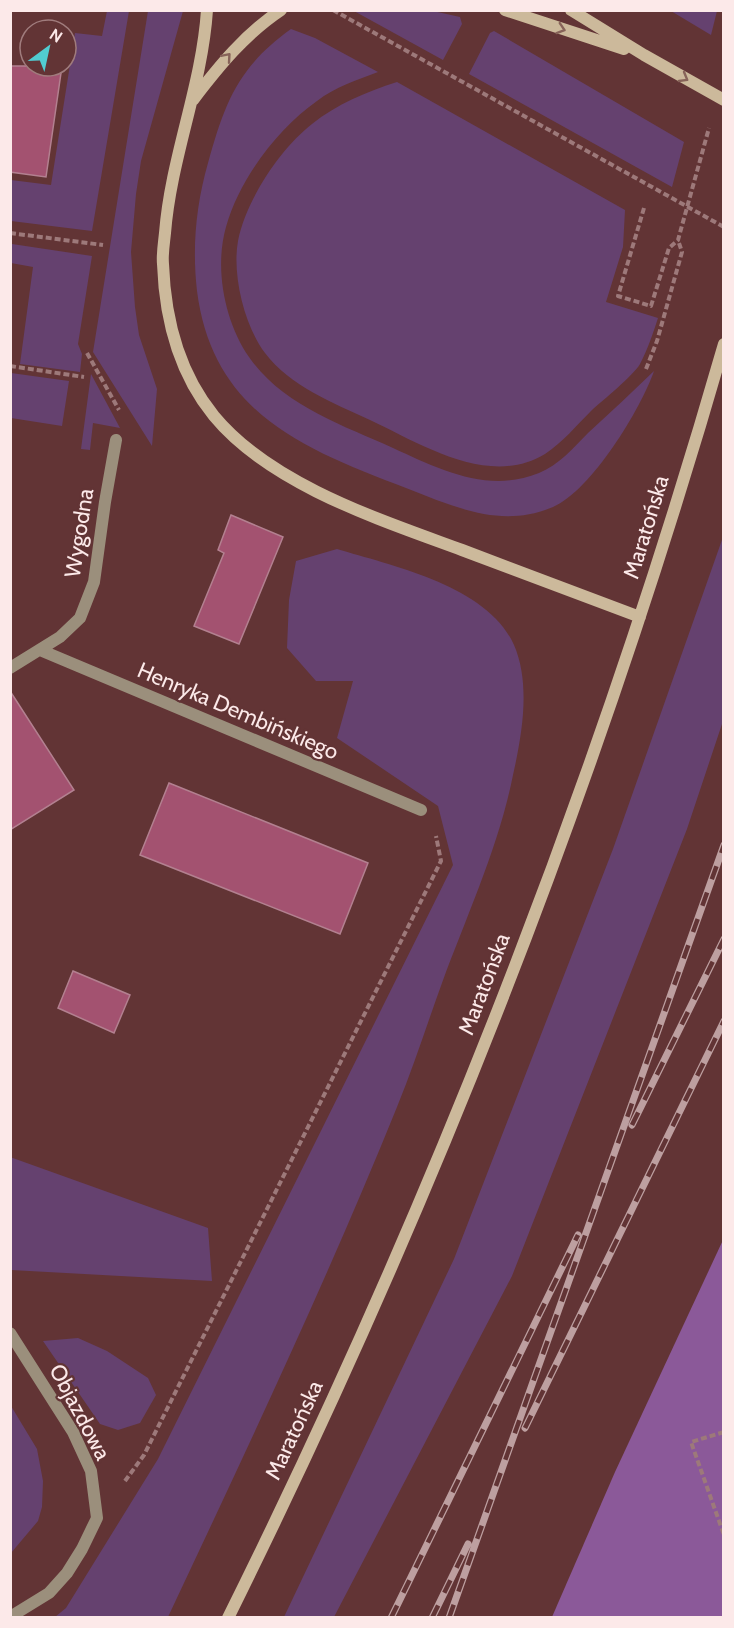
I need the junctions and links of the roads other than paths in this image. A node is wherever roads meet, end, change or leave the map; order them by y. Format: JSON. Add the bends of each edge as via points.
{"nodes":[{"id":1,"x":207,"y":10,"type":"edge"},
{"id":2,"x":281,"y":10,"type":"edge"},
{"id":3,"x":505,"y":10,"type":"edge"},
{"id":4,"x":571,"y":10,"type":"edge"},
{"id":5,"x":644,"y":56,"type":"junction"},
{"id":6,"x":723,"y":100,"type":"edge"},
{"id":7,"x":191,"y":103,"type":"junction"},
{"id":8,"x":723,"y":344,"type":"edge"},
{"id":9,"x":116,"y":440,"type":"dead end"},
{"id":10,"x":640,"y":617,"type":"junction"},
{"id":11,"x":40,"y":650,"type":"junction"},
{"id":12,"x":10,"y":668,"type":"edge"},
{"id":13,"x":421,"y":810,"type":"road end"},
{"id":14,"x":10,"y":1333,"type":"edge"},
{"id":15,"x":10,"y":1617,"type":"edge"},
{"id":16,"x":228,"y":1617,"type":"edge"}],
"edges":[{"from":1,"to":7,"type":"main road"},
{"from":7,"to":2,"type":"main road","one_way":true,"via":[[237,46]]},
{"from":3,"to":5,"type":"main road","one_way":true},
{"from":4,"to":5,"type":"main road"},
{"from":5,"to":6,"type":"main road","one_way":true},
{"from":7,"to":10,"type":"main road","via":[[166,211],[162,263],[177,352],[215,417],[274,468],[316,491],[413,532]]},
{"from":8,"to":10,"type":"main road","name":"Maratońska"},
{"from":9,"to":11,"type":"street","name":"Wygodna","via":[[94,582],[80,618]]},
{"from":10,"to":16,"type":"main road","name":"Maratońska","via":[[519,952],[434,1165],[374,1306]]},
{"from":11,"to":12,"type":"street","name":"Wygodna"},
{"from":11,"to":13,"type":"street","name":"Henryka Dembińskiego"},
{"from":14,"to":15,"type":"street","name":"Objazdowa","via":[[73,1432],[91,1471],[97,1518],[67,1574],[49,1593]]}]}
